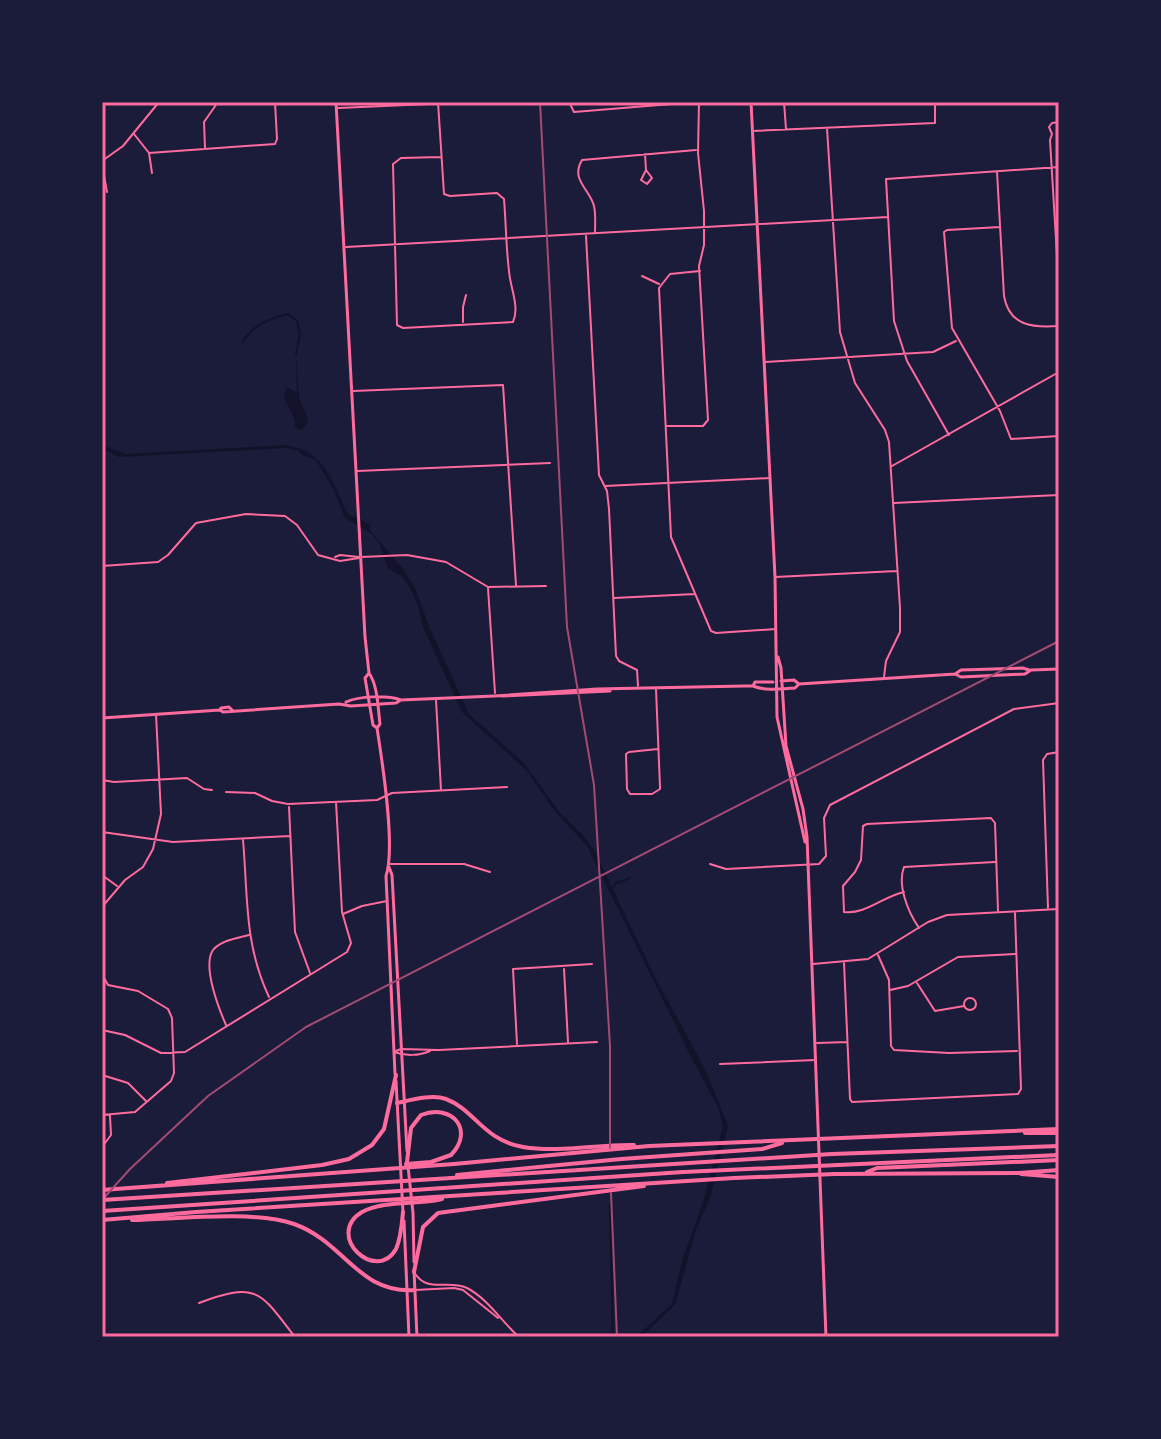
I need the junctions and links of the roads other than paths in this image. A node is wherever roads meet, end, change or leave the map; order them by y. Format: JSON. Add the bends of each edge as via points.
{"nodes":[{"id":1,"x":159,"y":102,"type":"edge"},
{"id":2,"x":218,"y":102,"type":"edge"},
{"id":3,"x":275,"y":102,"type":"edge"},
{"id":4,"x":336,"y":102,"type":"edge"},
{"id":5,"x":475,"y":102,"type":"edge"},
{"id":6,"x":569,"y":102,"type":"edge"},
{"id":7,"x":699,"y":102,"type":"edge"},
{"id":8,"x":751,"y":102,"type":"edge"},
{"id":9,"x":784,"y":102,"type":"edge"},
{"id":10,"x":935,"y":102,"type":"edge"},
{"id":11,"x":438,"y":103,"type":"edge"},
{"id":12,"x":337,"y":108,"type":"junction"},
{"id":13,"x":1059,"y":122,"type":"edge"},
{"id":14,"x":827,"y":128,"type":"junction"},
{"id":15,"x":786,"y":130,"type":"junction"},
{"id":16,"x":752,"y":131,"type":"junction"},
{"id":17,"x":133,"y":133,"type":"junction"},
{"id":18,"x":205,"y":149,"type":"junction"},
{"id":19,"x":699,"y":150,"type":"junction"},
{"id":20,"x":149,"y":153,"type":"junction"},
{"id":21,"x":645,"y":153,"type":"junction"},
{"id":22,"x":441,"y":157,"type":"junction"},
{"id":23,"x":102,"y":163,"type":"edge"},
{"id":24,"x":1059,"y":167,"type":"edge"},
{"id":25,"x":1052,"y":168,"type":"junction"},
{"id":26,"x":646,"y":170,"type":"dead end"},
{"id":27,"x":997,"y":171,"type":"junction"},
{"id":28,"x":152,"y":173,"type":"dead end"},
{"id":29,"x":107,"y":192,"type":"dead end"},
{"id":30,"x":888,"y":217,"type":"junction"},
{"id":31,"x":832,"y":221,"type":"junction"},
{"id":32,"x":757,"y":225,"type":"junction"},
{"id":33,"x":1000,"y":227,"type":"junction"},
{"id":34,"x":704,"y":228,"type":"junction"},
{"id":35,"x":586,"y":234,"type":"junction"},
{"id":36,"x":596,"y":234,"type":"junction"},
{"id":37,"x":507,"y":239,"type":"junction"},
{"id":38,"x":394,"y":245,"type":"junction"},
{"id":39,"x":343,"y":247,"type":"junction"},
{"id":40,"x":700,"y":271,"type":"junction"},
{"id":41,"x":642,"y":276,"type":"dead end"},
{"id":42,"x":660,"y":284,"type":"junction"},
{"id":43,"x":1059,"y":289,"type":"edge"},
{"id":44,"x":466,"y":295,"type":"dead end"},
{"id":45,"x":463,"y":324,"type":"junction"},
{"id":46,"x":1059,"y":326,"type":"edge"},
{"id":47,"x":959,"y":340,"type":"junction"},
{"id":48,"x":904,"y":354,"type":"junction"},
{"id":49,"x":846,"y":358,"type":"junction"},
{"id":50,"x":764,"y":362,"type":"junction"},
{"id":51,"x":1059,"y":372,"type":"edge"},
{"id":52,"x":351,"y":391,"type":"junction"},
{"id":53,"x":997,"y":407,"type":"junction"},
{"id":54,"x":666,"y":426,"type":"junction"},
{"id":55,"x":949,"y":435,"type":"junction"},
{"id":56,"x":1059,"y":436,"type":"edge"},
{"id":57,"x":550,"y":463,"type":"dead end"},
{"id":58,"x":508,"y":464,"type":"junction"},
{"id":59,"x":890,"y":467,"type":"junction"},
{"id":60,"x":356,"y":471,"type":"junction"},
{"id":61,"x":770,"y":478,"type":"junction"},
{"id":62,"x":668,"y":483,"type":"junction"},
{"id":63,"x":604,"y":486,"type":"junction"},
{"id":64,"x":1059,"y":495,"type":"edge"},
{"id":65,"x":892,"y":503,"type":"junction"},
{"id":66,"x":360,"y":557,"type":"junction"},
{"id":67,"x":102,"y":566,"type":"edge"},
{"id":68,"x":898,"y":571,"type":"junction"},
{"id":69,"x":775,"y":577,"type":"junction"},
{"id":70,"x":516,"y":585,"type":"junction"},
{"id":71,"x":546,"y":586,"type":"dead end"},
{"id":72,"x":488,"y":587,"type":"junction"},
{"id":73,"x":695,"y":594,"type":"junction"},
{"id":74,"x":613,"y":598,"type":"junction"},
{"id":75,"x":777,"y":629,"type":"junction"},
{"id":76,"x":777,"y":655,"type":"junction"},
{"id":77,"x":1059,"y":669,"type":"edge"},
{"id":78,"x":369,"y":673,"type":"junction"},
{"id":79,"x":884,"y":679,"type":"junction"},
{"id":80,"x":775,"y":681,"type":"junction"},
{"id":81,"x":782,"y":681,"type":"junction"},
{"id":82,"x":799,"y":684,"type":"junction"},
{"id":83,"x":753,"y":686,"type":"junction"},
{"id":84,"x":638,"y":689,"type":"junction"},
{"id":85,"x":656,"y":689,"type":"junction"},
{"id":86,"x":775,"y":689,"type":"junction"},
{"id":87,"x":783,"y":689,"type":"junction"},
{"id":88,"x":495,"y":696,"type":"junction"},
{"id":89,"x":377,"y":698,"type":"junction"},
{"id":90,"x":436,"y":698,"type":"junction"},
{"id":91,"x":369,"y":699,"type":"junction"},
{"id":92,"x":401,"y":700,"type":"junction"},
{"id":93,"x":344,"y":703,"type":"junction"},
{"id":94,"x":1059,"y":703,"type":"edge"},
{"id":95,"x":378,"y":704,"type":"junction"},
{"id":96,"x":370,"y":705,"type":"junction"},
{"id":97,"x":156,"y":714,"type":"junction"},
{"id":98,"x":102,"y":718,"type":"edge"},
{"id":99,"x":377,"y":728,"type":"junction"},
{"id":100,"x":658,"y":749,"type":"junction"},
{"id":101,"x":1059,"y":752,"type":"edge"},
{"id":102,"x":159,"y":779,"type":"junction"},
{"id":103,"x":102,"y":780,"type":"edge"},
{"id":104,"x":507,"y":787,"type":"dead end"},
{"id":105,"x":212,"y":790,"type":"dead end"},
{"id":106,"x":441,"y":791,"type":"junction"},
{"id":107,"x":226,"y":792,"type":"dead end"},
{"id":108,"x":385,"y":796,"type":"junction"},
{"id":109,"x":336,"y":802,"type":"junction"},
{"id":110,"x":288,"y":804,"type":"junction"},
{"id":111,"x":102,"y":832,"type":"edge"},
{"id":112,"x":290,"y":836,"type":"junction"},
{"id":113,"x":243,"y":838,"type":"junction"},
{"id":114,"x":156,"y":839,"type":"junction"},
{"id":115,"x":805,"y":842,"type":"junction"},
{"id":116,"x":996,"y":862,"type":"junction"},
{"id":117,"x":710,"y":864,"type":"dead end"},
{"id":118,"x":806,"y":865,"type":"junction"},
{"id":119,"x":389,"y":866,"type":"junction"},
{"id":120,"x":490,"y":872,"type":"dead end"},
{"id":121,"x":102,"y":875,"type":"edge"},
{"id":122,"x":118,"y":887,"type":"junction"},
{"id":123,"x":904,"y":892,"type":"junction"},
{"id":124,"x":387,"y":901,"type":"junction"},
{"id":125,"x":102,"y":907,"type":"edge"},
{"id":126,"x":1059,"y":909,"type":"edge"},
{"id":127,"x":1048,"y":910,"type":"junction"},
{"id":128,"x":998,"y":911,"type":"junction"},
{"id":129,"x":1015,"y":911,"type":"junction"},
{"id":130,"x":342,"y":914,"type":"junction"},
{"id":131,"x":919,"y":928,"type":"junction"},
{"id":132,"x":249,"y":935,"type":"junction"},
{"id":133,"x":877,"y":954,"type":"junction"},
{"id":134,"x":1016,"y":954,"type":"junction"},
{"id":135,"x":844,"y":962,"type":"junction"},
{"id":136,"x":102,"y":963,"type":"edge"},
{"id":137,"x":592,"y":964,"type":"dead end"},
{"id":138,"x":811,"y":964,"type":"junction"},
{"id":139,"x":564,"y":966,"type":"junction"},
{"id":140,"x":310,"y":974,"type":"junction"},
{"id":141,"x":916,"y":982,"type":"junction"},
{"id":142,"x":889,"y":990,"type":"junction"},
{"id":143,"x":270,"y":999,"type":"junction"},
{"id":144,"x":964,"y":1006,"type":"dead end"},
{"id":145,"x":227,"y":1026,"type":"junction"},
{"id":146,"x":102,"y":1030,"type":"edge"},
{"id":147,"x":597,"y":1042,"type":"dead end"},
{"id":148,"x":848,"y":1042,"type":"junction"},
{"id":149,"x":568,"y":1043,"type":"junction"},
{"id":150,"x":814,"y":1043,"type":"junction"},
{"id":151,"x":517,"y":1045,"type":"junction"},
{"id":152,"x":401,"y":1049,"type":"junction"},
{"id":153,"x":431,"y":1050,"type":"junction"},
{"id":154,"x":1019,"y":1051,"type":"junction"},
{"id":155,"x":173,"y":1052,"type":"junction"},
{"id":156,"x":394,"y":1052,"type":"junction"},
{"id":157,"x":402,"y":1055,"type":"junction"},
{"id":158,"x":815,"y":1060,"type":"junction"},
{"id":159,"x":720,"y":1064,"type":"dead end"},
{"id":160,"x":102,"y":1075,"type":"edge"},
{"id":161,"x":396,"y":1075,"type":"junction"},
{"id":162,"x":404,"y":1101,"type":"junction"},
{"id":163,"x":147,"y":1102,"type":"junction"},
{"id":164,"x":397,"y":1103,"type":"junction"},
{"id":165,"x":102,"y":1115,"type":"edge"},
{"id":166,"x":110,"y":1115,"type":"junction"},
{"id":167,"x":1059,"y":1131,"type":"edge"},
{"id":168,"x":789,"y":1142,"type":"junction"},
{"id":169,"x":1059,"y":1146,"type":"edge"},
{"id":170,"x":102,"y":1147,"type":"edge"},
{"id":171,"x":608,"y":1148,"type":"junction"},
{"id":172,"x":1059,"y":1157,"type":"edge"},
{"id":173,"x":407,"y":1162,"type":"junction"},
{"id":174,"x":416,"y":1164,"type":"junction"},
{"id":175,"x":1059,"y":1170,"type":"edge"},
{"id":176,"x":864,"y":1173,"type":"junction"},
{"id":177,"x":1019,"y":1173,"type":"junction"},
{"id":178,"x":1059,"y":1177,"type":"edge"},
{"id":179,"x":425,"y":1179,"type":"junction"},
{"id":180,"x":159,"y":1186,"type":"junction"},
{"id":181,"x":608,"y":1189,"type":"junction"},
{"id":182,"x":102,"y":1190,"type":"edge"},
{"id":183,"x":102,"y":1200,"type":"edge"},
{"id":184,"x":386,"y":1203,"type":"junction"},
{"id":185,"x":102,"y":1211,"type":"edge"},
{"id":186,"x":403,"y":1212,"type":"junction"},
{"id":187,"x":102,"y":1221,"type":"edge"},
{"id":188,"x":414,"y":1272,"type":"junction"},
{"id":189,"x":415,"y":1290,"type":"junction"},
{"id":190,"x":408,"y":1291,"type":"junction"},
{"id":191,"x":199,"y":1303,"type":"dead end"},
{"id":192,"x":499,"y":1318,"type":"junction"},
{"id":193,"x":295,"y":1337,"type":"edge"},
{"id":194,"x":409,"y":1337,"type":"edge"},
{"id":195,"x":417,"y":1337,"type":"edge"},
{"id":196,"x":519,"y":1337,"type":"edge"},
{"id":197,"x":826,"y":1337,"type":"edge"}],
"edges":[{"from":1,"to":17,"type":"street"},
{"from":2,"to":18,"type":"street","via":[[204,122]]},
{"from":3,"to":18,"type":"street","via":[[275,144]]},
{"from":4,"to":12,"type":"main road"},
{"from":5,"to":11,"type":"street"},
{"from":6,"to":7,"type":"street","via":[[574,112]]},
{"from":7,"to":19,"type":"street"},
{"from":8,"to":16,"type":"main road"},
{"from":9,"to":15,"type":"street"},
{"from":10,"to":14,"type":"street","via":[[935,123]]},
{"from":11,"to":12,"type":"street"},
{"from":11,"to":22,"type":"street"},
{"from":12,"to":39,"type":"main road"},
{"from":13,"to":25,"type":"street","via":[[1049,129],[1054,134]]},
{"from":14,"to":15,"type":"street"},
{"from":14,"to":31,"type":"street"},
{"from":15,"to":16,"type":"street"},
{"from":16,"to":32,"type":"main road"},
{"from":17,"to":20,"type":"street"},
{"from":17,"to":23,"type":"street"},
{"from":18,"to":20,"type":"street"},
{"from":19,"to":21,"type":"street"},
{"from":19,"to":34,"type":"street"},
{"from":20,"to":28,"type":"street"},
{"from":21,"to":26,"type":"street"},
{"from":21,"to":36,"type":"street","via":[[580,162],[580,183],[593,203]]},
{"from":22,"to":37,"type":"street","via":[[445,195],[502,195]]},
{"from":22,"to":38,"type":"street","via":[[401,158],[394,163]]},
{"from":23,"to":29,"type":"street"},
{"from":24,"to":25,"type":"street"},
{"from":25,"to":27,"type":"street"},
{"from":25,"to":43,"type":"street"},
{"from":27,"to":30,"type":"street","via":[[886,179]]},
{"from":27,"to":33,"type":"street"},
{"from":30,"to":31,"type":"street"},
{"from":30,"to":48,"type":"street","via":[[894,321]]},
{"from":31,"to":32,"type":"street"},
{"from":31,"to":49,"type":"street"},
{"from":32,"to":34,"type":"street"},
{"from":32,"to":50,"type":"main road"},
{"from":33,"to":46,"type":"street","via":[[1009,313],[1031,327]]},
{"from":33,"to":47,"type":"street","via":[[944,232],[949,316]]},
{"from":34,"to":36,"type":"street"},
{"from":34,"to":40,"type":"street"},
{"from":35,"to":36,"type":"street"},
{"from":35,"to":37,"type":"street"},
{"from":35,"to":63,"type":"street","via":[[599,475]]},
{"from":37,"to":38,"type":"street"},
{"from":37,"to":45,"type":"street","via":[[515,320]]},
{"from":38,"to":39,"type":"street"},
{"from":38,"to":45,"type":"street","via":[[398,326]]},
{"from":39,"to":52,"type":"main road"},
{"from":40,"to":42,"type":"street","via":[[670,274]]},
{"from":40,"to":54,"type":"street","via":[[708,420],[703,426]]},
{"from":41,"to":42,"type":"street"},
{"from":42,"to":54,"type":"street"},
{"from":44,"to":45,"type":"street"},
{"from":47,"to":48,"type":"street","via":[[933,352]]},
{"from":47,"to":53,"type":"street"},
{"from":48,"to":49,"type":"street"},
{"from":48,"to":55,"type":"street"},
{"from":49,"to":50,"type":"street"},
{"from":49,"to":59,"type":"street","via":[[885,430]]},
{"from":50,"to":61,"type":"main road"},
{"from":51,"to":53,"type":"street"},
{"from":52,"to":58,"type":"street","via":[[503,385]]},
{"from":52,"to":60,"type":"main road"},
{"from":53,"to":55,"type":"street"},
{"from":53,"to":56,"type":"street","via":[[1011,439]]},
{"from":54,"to":62,"type":"street"},
{"from":55,"to":59,"type":"street"},
{"from":57,"to":58,"type":"street"},
{"from":58,"to":60,"type":"street"},
{"from":58,"to":70,"type":"street"},
{"from":59,"to":65,"type":"street"},
{"from":60,"to":66,"type":"main road"},
{"from":61,"to":62,"type":"street"},
{"from":61,"to":69,"type":"main road"},
{"from":62,"to":63,"type":"street"},
{"from":62,"to":73,"type":"street","via":[[671,537]]},
{"from":63,"to":74,"type":"street"},
{"from":64,"to":65,"type":"street"},
{"from":65,"to":68,"type":"street"},
{"from":66,"to":67,"type":"street","via":[[316,553],[290,518],[246,514],[199,522],[158,562]]},
{"from":66,"to":72,"type":"street","via":[[446,562]]},
{"from":66,"to":78,"type":"main road"},
{"from":68,"to":69,"type":"street"},
{"from":68,"to":79,"type":"street","via":[[900,632]]},
{"from":69,"to":75,"type":"main road"},
{"from":70,"to":71,"type":"street"},
{"from":70,"to":72,"type":"street"},
{"from":72,"to":88,"type":"street"},
{"from":73,"to":74,"type":"street"},
{"from":73,"to":75,"type":"street","via":[[713,632]]},
{"from":74,"to":84,"type":"street","via":[[616,656],[637,670]]},
{"from":75,"to":76,"type":"main road"},
{"from":76,"to":80,"type":"main road"},
{"from":76,"to":81,"type":"main road"},
{"from":77,"to":79,"type":"main road"},
{"from":78,"to":89,"type":"main road"},
{"from":78,"to":91,"type":"main road"},
{"from":79,"to":82,"type":"main road"},
{"from":80,"to":81,"type":"main road"},
{"from":80,"to":83,"type":"main road"},
{"from":80,"to":86,"type":"main road"},
{"from":81,"to":82,"type":"main road"},
{"from":81,"to":87,"type":"main road"},
{"from":82,"to":87,"type":"main road"},
{"from":83,"to":85,"type":"main road"},
{"from":83,"to":86,"type":"main road"},
{"from":84,"to":85,"type":"main road"},
{"from":84,"to":88,"type":"main road"},
{"from":85,"to":100,"type":"street"},
{"from":86,"to":87,"type":"main road"},
{"from":86,"to":115,"type":"main road","via":[[778,728]]},
{"from":87,"to":115,"type":"main road","via":[[784,734],[803,809]]},
{"from":88,"to":90,"type":"main road"},
{"from":89,"to":91,"type":"main road"},
{"from":89,"to":92,"type":"main road"},
{"from":89,"to":95,"type":"main road"},
{"from":90,"to":92,"type":"main road"},
{"from":90,"to":106,"type":"street"},
{"from":91,"to":93,"type":"main road"},
{"from":91,"to":96,"type":"main road"},
{"from":92,"to":95,"type":"main road"},
{"from":93,"to":96,"type":"main road"},
{"from":93,"to":97,"type":"main road"},
{"from":94,"to":118,"type":"street","via":[[1014,709],[830,805],[824,818],[825,858]]},
{"from":95,"to":96,"type":"main road"},
{"from":95,"to":99,"type":"main road"},
{"from":96,"to":99,"type":"main road"},
{"from":97,"to":98,"type":"main road"},
{"from":97,"to":102,"type":"street"},
{"from":99,"to":108,"type":"main road"},
{"from":100,"to":100,"type":"street","via":[[626,754],[629,793],[658,792]]},
{"from":101,"to":127,"type":"street","via":[[1043,757]]},
{"from":102,"to":103,"type":"street"},
{"from":102,"to":105,"type":"street","via":[[187,778]]},
{"from":102,"to":114,"type":"street"},
{"from":104,"to":106,"type":"street"},
{"from":106,"to":108,"type":"street"},
{"from":107,"to":110,"type":"street","via":[[255,793]]},
{"from":108,"to":109,"type":"street"},
{"from":108,"to":119,"type":"main road"},
{"from":109,"to":110,"type":"street"},
{"from":109,"to":130,"type":"street"},
{"from":110,"to":112,"type":"street"},
{"from":111,"to":114,"type":"street"},
{"from":112,"to":113,"type":"street"},
{"from":112,"to":140,"type":"street","via":[[295,932]]},
{"from":113,"to":114,"type":"street"},
{"from":113,"to":132,"type":"street"},
{"from":114,"to":122,"type":"street","via":[[143,867]]},
{"from":115,"to":118,"type":"main road"},
{"from":116,"to":123,"type":"street","via":[[906,866]]},
{"from":116,"to":123,"type":"street","via":[[993,819],[867,824],[862,828],[859,864],[843,886],[844,912],[860,911]]},
{"from":116,"to":128,"type":"street"},
{"from":117,"to":118,"type":"street","via":[[726,869]]},
{"from":118,"to":138,"type":"main road"},
{"from":119,"to":120,"type":"street","via":[[464,864]]},
{"from":119,"to":124,"type":"main road"},
{"from":119,"to":152,"type":"main road"},
{"from":121,"to":122,"type":"street"},
{"from":122,"to":125,"type":"street"},
{"from":123,"to":131,"type":"street"},
{"from":124,"to":130,"type":"street"},
{"from":124,"to":156,"type":"main road"},
{"from":126,"to":127,"type":"street"},
{"from":127,"to":129,"type":"street"},
{"from":128,"to":129,"type":"street"},
{"from":128,"to":131,"type":"street","via":[[952,914]]},
{"from":129,"to":134,"type":"street"},
{"from":130,"to":140,"type":"street","via":[[349,950]]},
{"from":131,"to":133,"type":"street"},
{"from":132,"to":143,"type":"street"},
{"from":132,"to":145,"type":"street","via":[[222,943],[210,959]]},
{"from":133,"to":135,"type":"street"},
{"from":133,"to":142,"type":"street"},
{"from":134,"to":141,"type":"street","via":[[958,957]]},
{"from":134,"to":154,"type":"street"},
{"from":135,"to":138,"type":"street"},
{"from":135,"to":148,"type":"street"},
{"from":136,"to":155,"type":"street","via":[[108,985],[138,991],[168,1009]]},
{"from":137,"to":139,"type":"street"},
{"from":138,"to":150,"type":"main road"},
{"from":139,"to":149,"type":"street"},
{"from":139,"to":151,"type":"street","via":[[513,969]]},
{"from":140,"to":143,"type":"street"},
{"from":141,"to":142,"type":"street"},
{"from":141,"to":144,"type":"street","via":[[935,1011]]},
{"from":142,"to":154,"type":"street","via":[[891,1046],[896,1051]]},
{"from":143,"to":145,"type":"street"},
{"from":145,"to":155,"type":"street","via":[[188,1051]]},
{"from":146,"to":155,"type":"street","via":[[157,1052]]},
{"from":147,"to":149,"type":"street"},
{"from":148,"to":150,"type":"street"},
{"from":148,"to":154,"type":"street","via":[[850,1099],[857,1103],[1018,1094]]},
{"from":149,"to":151,"type":"street"},
{"from":150,"to":158,"type":"main road"},
{"from":151,"to":153,"type":"street"},
{"from":152,"to":153,"type":"street"},
{"from":152,"to":156,"type":"street"},
{"from":152,"to":157,"type":"main road"},
{"from":153,"to":157,"type":"street"},
{"from":155,"to":163,"type":"street","via":[[173,1079]]},
{"from":156,"to":157,"type":"street"},
{"from":156,"to":161,"type":"main road"},
{"from":157,"to":162,"type":"main road"},
{"from":158,"to":159,"type":"street"},
{"from":158,"to":197,"type":"main road"},
{"from":160,"to":163,"type":"street","via":[[128,1083]]},
{"from":161,"to":164,"type":"main road"},
{"from":161,"to":180,"type":"highway","via":[[384,1129],[372,1145],[349,1159]]},
{"from":162,"to":164,"type":"highway"},
{"from":162,"to":171,"type":"highway","via":[[447,1099],[491,1135],[524,1147]]},
{"from":162,"to":173,"type":"main road"},
{"from":163,"to":166,"type":"street","via":[[133,1113]]},
{"from":164,"to":186,"type":"main road"},
{"from":165,"to":166,"type":"street"},
{"from":166,"to":170,"type":"street","via":[[111,1135]]},
{"from":167,"to":168,"type":"highway"},
{"from":168,"to":171,"type":"highway"},
{"from":168,"to":179,"type":"highway","via":[[762,1149]]},
{"from":169,"to":179,"type":"highway"},
{"from":171,"to":174,"type":"highway"},
{"from":172,"to":176,"type":"highway"},
{"from":172,"to":185,"type":"highway","via":[[620,1175]]},
{"from":173,"to":174,"type":"highway","via":[[411,1128],[418,1118],[432,1111],[451,1114],[460,1132],[456,1150],[443,1159]]},
{"from":173,"to":188,"type":"main road"},
{"from":174,"to":180,"type":"highway"},
{"from":175,"to":177,"type":"highway"},
{"from":176,"to":177,"type":"highway"},
{"from":176,"to":181,"type":"highway"},
{"from":177,"to":178,"type":"highway"},
{"from":179,"to":183,"type":"highway"},
{"from":180,"to":182,"type":"highway"},
{"from":181,"to":184,"type":"highway"},
{"from":181,"to":188,"type":"highway","via":[[438,1213],[423,1227]]},
{"from":184,"to":186,"type":"highway","via":[[364,1211],[350,1226],[351,1247],[366,1260],[395,1250]]},
{"from":184,"to":187,"type":"highway"},
{"from":186,"to":190,"type":"main road"},
{"from":187,"to":190,"type":"highway","via":[[280,1221],[331,1244],[371,1282]]},
{"from":188,"to":189,"type":"main road"},
{"from":188,"to":192,"type":"street","via":[[425,1284],[468,1289]]},
{"from":189,"to":190,"type":"highway"},
{"from":189,"to":192,"type":"street","via":[[463,1290]]},
{"from":189,"to":195,"type":"main road"},
{"from":190,"to":194,"type":"main road"},
{"from":191,"to":193,"type":"street","via":[[255,1293],[266,1299]]},
{"from":192,"to":196,"type":"street"}]}
